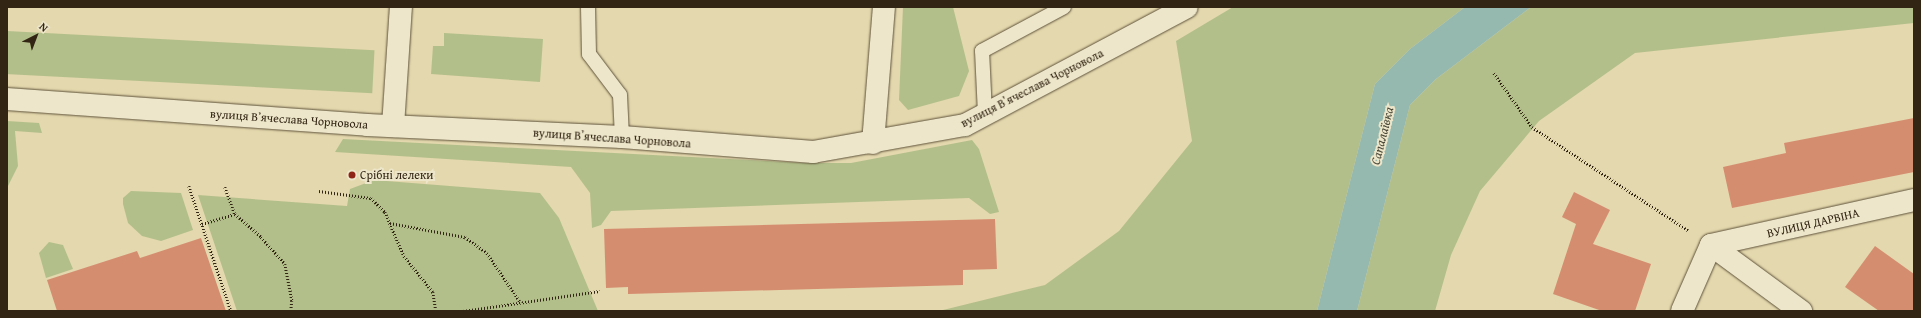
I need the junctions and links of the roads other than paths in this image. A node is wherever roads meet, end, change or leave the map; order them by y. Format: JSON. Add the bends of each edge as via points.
{"nodes":[{"id":1,"x":401,"y":7,"type":"edge"},
{"id":2,"x":588,"y":7,"type":"edge"},
{"id":3,"x":884,"y":7,"type":"edge"},
{"id":4,"x":1064,"y":7,"type":"edge"},
{"id":5,"x":1187,"y":7,"type":"edge"},
{"id":6,"x":7,"y":99,"type":"edge"},
{"id":7,"x":985,"y":114,"type":"junction"},
{"id":8,"x":393,"y":126,"type":"junction"},
{"id":9,"x":622,"y":137,"type":"junction"},
{"id":10,"x":873,"y":143,"type":"junction"},
{"id":11,"x":1914,"y":200,"type":"edge"},
{"id":12,"x":1711,"y":246,"type":"junction"},
{"id":13,"x":1682,"y":311,"type":"edge"},
{"id":14,"x":1802,"y":311,"type":"edge"}],
"edges":[{"from":1,"to":8,"type":"street"},
{"from":2,"to":9,"type":"lane","via":[[589,54],[620,95]]},
{"from":3,"to":10,"type":"street"},
{"from":4,"to":7,"type":"lane","via":[[982,51]]},
{"from":5,"to":7,"type":"street","name":"вулиця Вʼячеслава Чорновола"},
{"from":6,"to":8,"type":"street","name":"вулиця Вʼячеслава Чорновола"},
{"from":7,"to":10,"type":"street","name":"вулиця Вʼячеслава Чорновола","via":[[965,125]]},
{"from":8,"to":9,"type":"street","name":"вулиця Вʼячеслава Чорновола"},
{"from":9,"to":10,"type":"street","name":"вулиця Вʼячеслава Чорновола","via":[[813,152]]},
{"from":11,"to":12,"type":"street","name":"ВУЛИЦЯ ДАРВІНА"},
{"from":12,"to":13,"type":"street"},
{"from":12,"to":14,"type":"street"}]}
